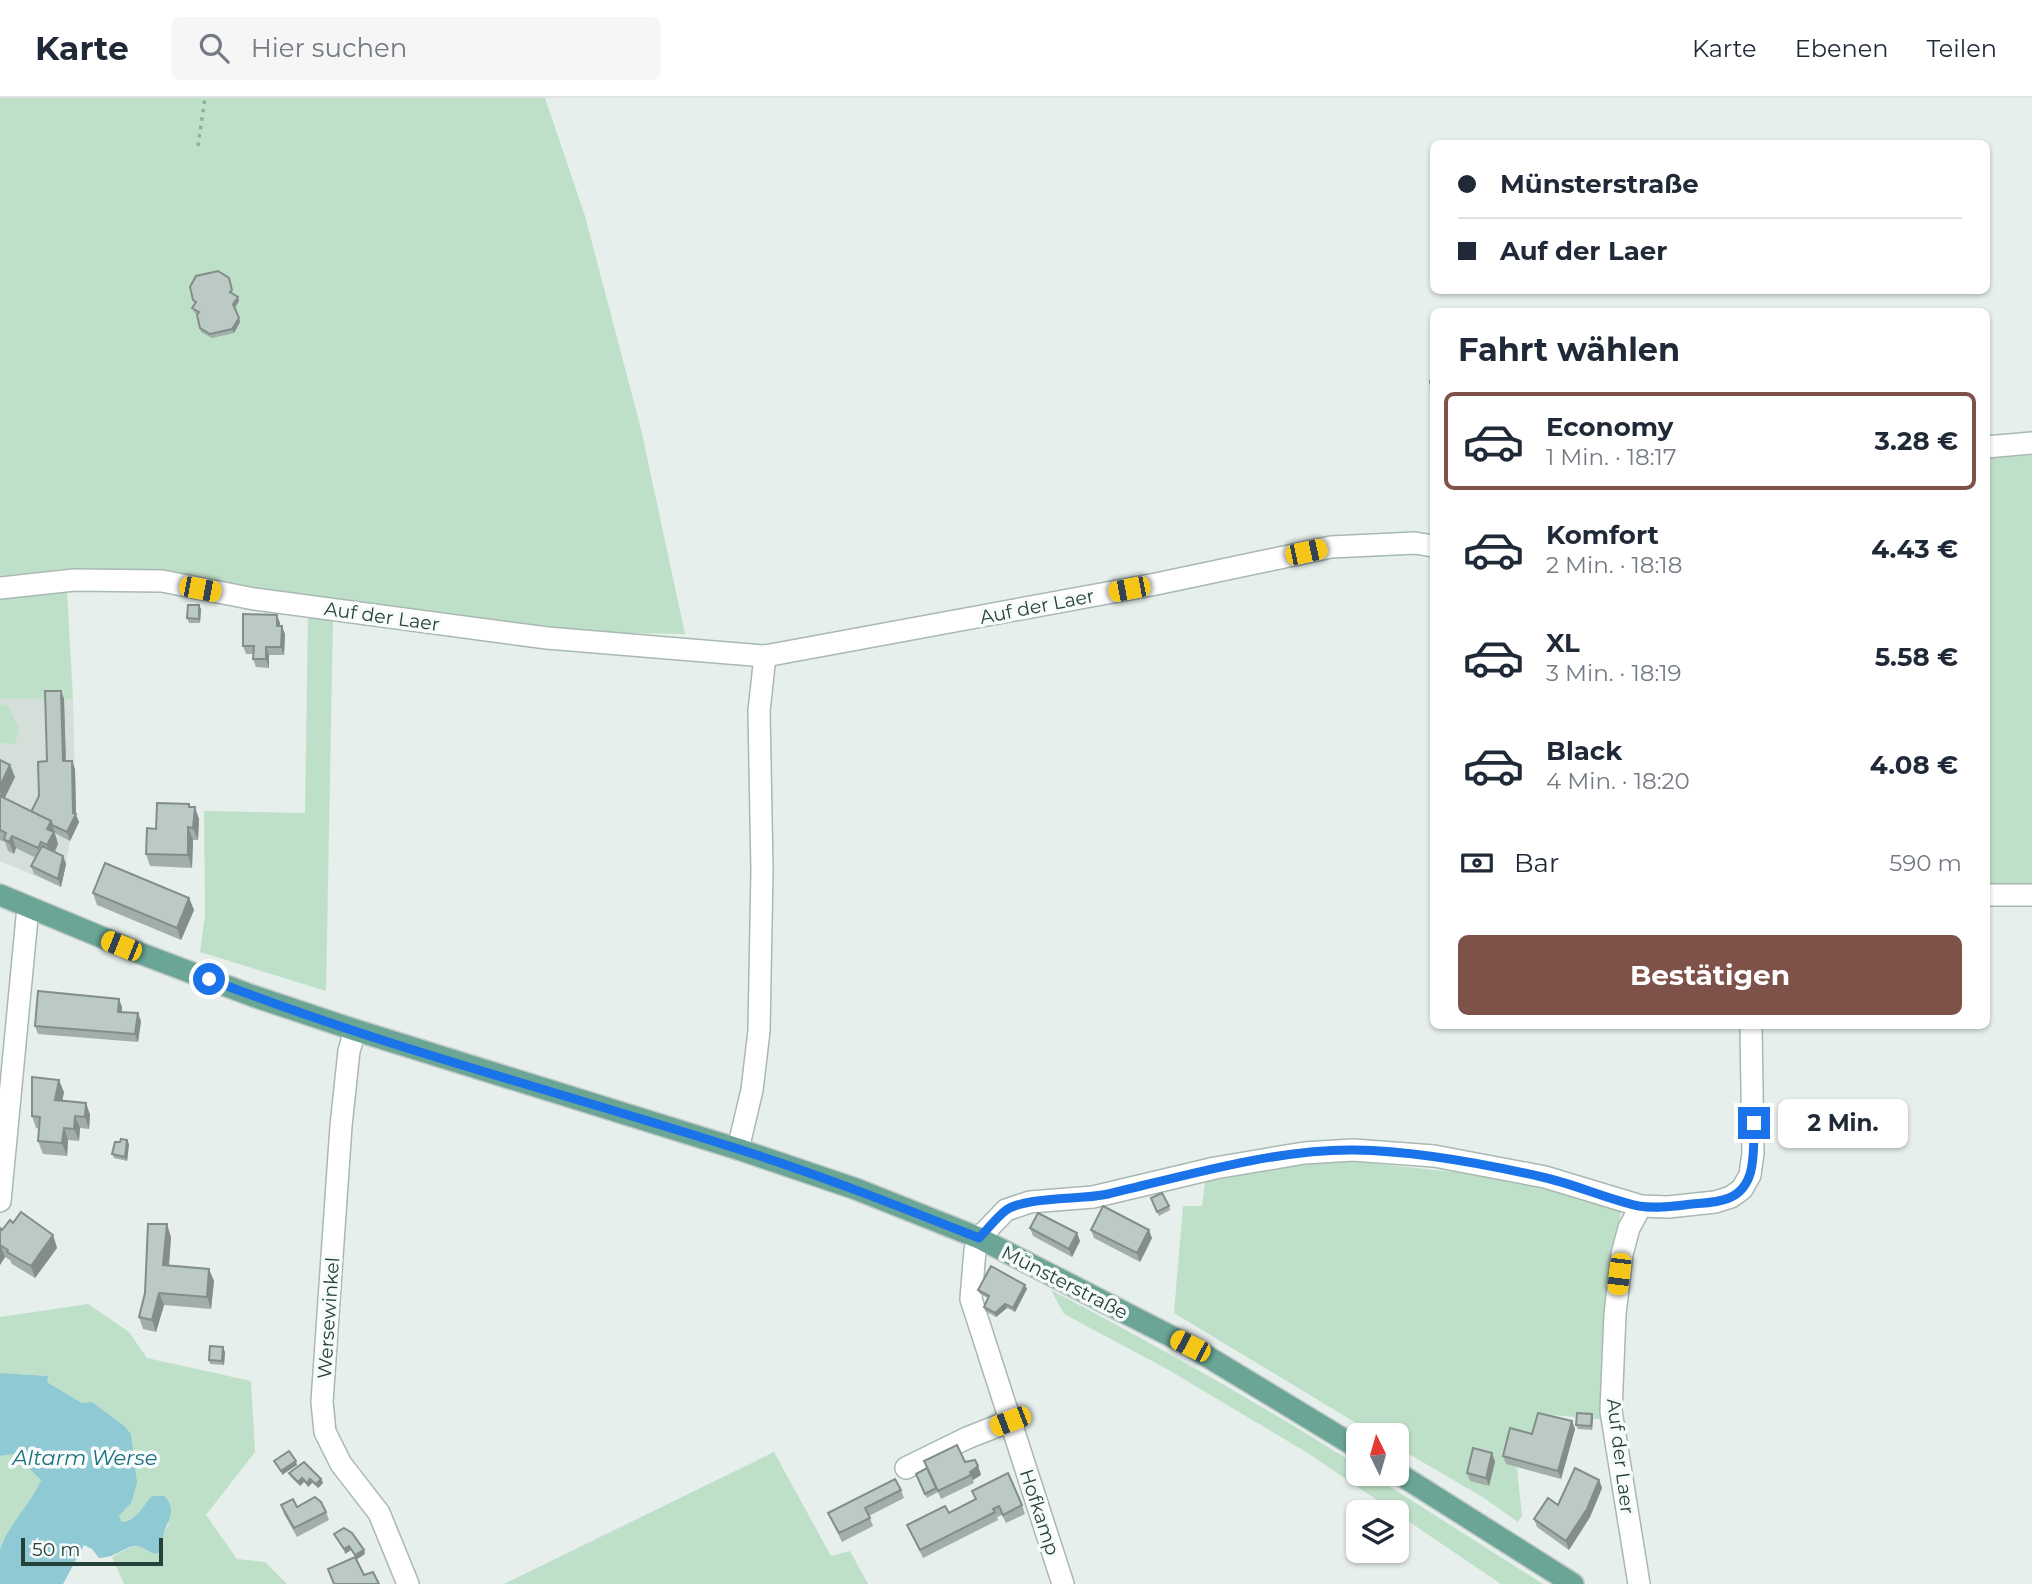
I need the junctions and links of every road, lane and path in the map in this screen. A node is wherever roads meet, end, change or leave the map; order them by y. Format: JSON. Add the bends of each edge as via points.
{"nodes":[{"id":1,"x":205,"y":98,"type":"edge"},
{"id":2,"x":198,"y":146,"type":"dead end"},
{"id":3,"x":2032,"y":443,"type":"edge"},
{"id":4,"x":1990,"y":447,"type":"edge"},
{"id":5,"x":1430,"y":546,"type":"edge"},
{"id":6,"x":0,"y":588,"type":"edge"},
{"id":7,"x":765,"y":656,"type":"junction"},
{"id":8,"x":0,"y":895,"type":"edge"},
{"id":9,"x":1990,"y":895,"type":"edge"},
{"id":10,"x":2032,"y":895,"type":"edge"},
{"id":11,"x":28,"y":907,"type":"junction"},
{"id":12,"x":1751,"y":1029,"type":"edge"},
{"id":13,"x":355,"y":1030,"type":"junction"},
{"id":14,"x":738,"y":1149,"type":"junction"},
{"id":15,"x":0,"y":1201,"type":"edge"},
{"id":16,"x":1641,"y":1206,"type":"junction"},
{"id":17,"x":979,"y":1238,"type":"junction"},
{"id":18,"x":1010,"y":1421,"type":"junction"},
{"id":19,"x":1346,"y":1441,"type":"edge"},
{"id":20,"x":906,"y":1468,"type":"dead end"},
{"id":21,"x":1409,"y":1480,"type":"edge"},
{"id":22,"x":408,"y":1584,"type":"edge"},
{"id":23,"x":1063,"y":1584,"type":"edge"},
{"id":24,"x":1573,"y":1584,"type":"edge"},
{"id":25,"x":1639,"y":1584,"type":"edge"}],
"edges":[{"from":1,"to":2,"type":"path"},
{"from":3,"to":4,"type":"street"},
{"from":5,"to":7,"type":"street","name":"Auf der Laer","via":[[1331,547]]},
{"from":6,"to":7,"type":"street","name":"Auf der Laer","via":[[74,580],[162,581],[547,638]]},
{"from":7,"to":14,"type":"street","via":[[759,711],[759,1031]]},
{"from":8,"to":11,"type":"main road","name":"Münsterstraße"},
{"from":9,"to":10,"type":"street"},
{"from":11,"to":13,"type":"main road","name":"Münsterstraße","via":[[253,996]]},
{"from":11,"to":15,"type":"street"},
{"from":12,"to":16,"type":"street","via":[[1753,1153],[1750,1175],[1742,1189],[1716,1202]]},
{"from":13,"to":14,"type":"main road","name":"Münsterstraße"},
{"from":13,"to":22,"type":"street","name":"Wersewinkel","via":[[341,1126],[323,1412],[325,1432],[335,1454],[379,1513]]},
{"from":14,"to":17,"type":"main road","name":"Münsterstraße"},
{"from":16,"to":17,"type":"street","via":[[1504,1169],[1434,1156],[1353,1150],[1215,1168],[1093,1197],[1030,1202],[1006,1210]]},
{"from":16,"to":25,"type":"street","name":"Auf der Laer","via":[[1622,1254],[1611,1411]]},
{"from":17,"to":18,"type":"street","name":"Hofkamp","via":[[971,1299]]},
{"from":17,"to":19,"type":"main road","name":"Münsterstraße","via":[[1190,1346]]},
{"from":18,"to":20,"type":"street"},
{"from":18,"to":23,"type":"street","name":"Hofkamp"},
{"from":21,"to":24,"type":"main road"}]}
